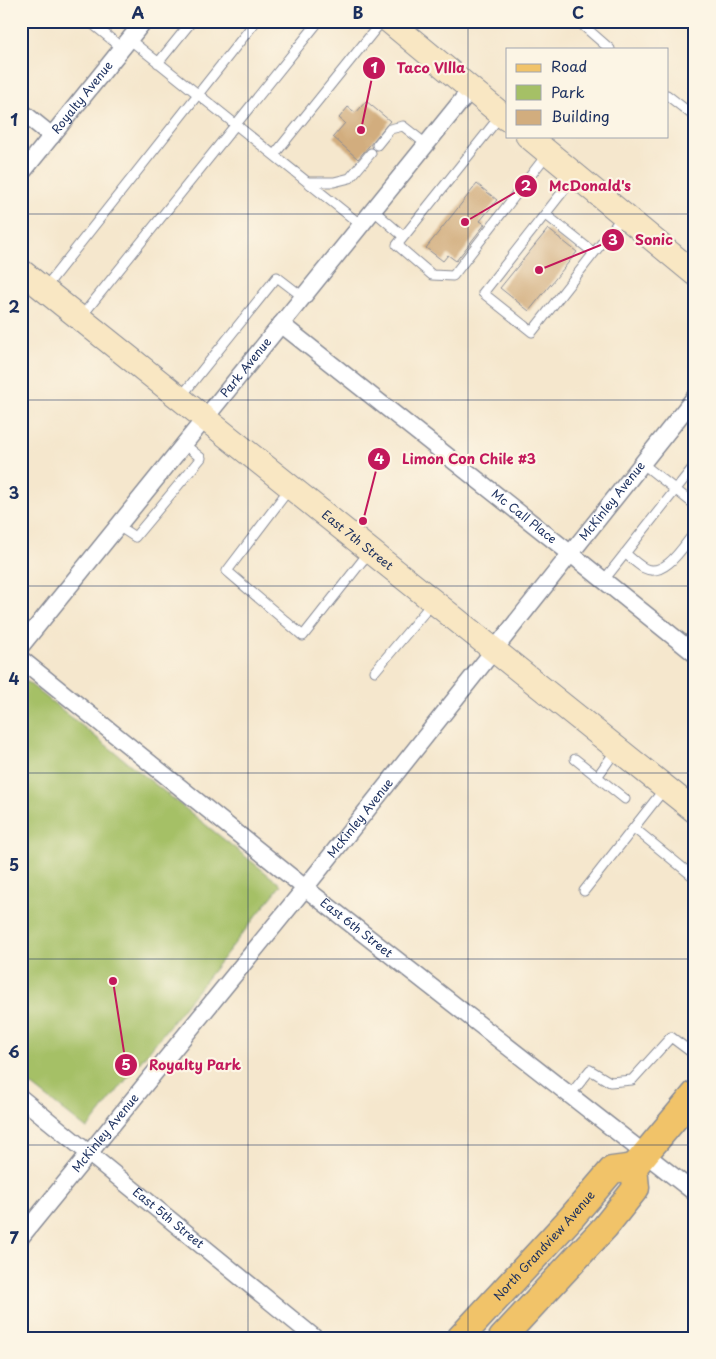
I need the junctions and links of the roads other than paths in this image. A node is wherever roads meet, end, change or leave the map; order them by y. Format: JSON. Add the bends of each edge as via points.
{"nodes":[{"id":1,"x":89,"y":21,"type":"edge"},
{"id":2,"x":144,"y":21,"type":"edge"},
{"id":3,"x":192,"y":21,"type":"edge"},
{"id":4,"x":256,"y":21,"type":"edge"},
{"id":5,"x":319,"y":21,"type":"edge"},
{"id":6,"x":382,"y":21,"type":"edge"},
{"id":7,"x":389,"y":21,"type":"edge"},
{"id":8,"x":578,"y":21,"type":"edge"},
{"id":9,"x":126,"y":44,"type":"junction"},
{"id":10,"x":609,"y":48,"type":"edge"},
{"id":11,"x":158,"y":63,"type":"junction"},
{"id":12,"x":471,"y":89,"type":"junction"},
{"id":13,"x":198,"y":95,"type":"junction"},
{"id":14,"x":668,"y":96,"type":"edge"},
{"id":15,"x":21,"y":111,"type":"edge"},
{"id":16,"x":504,"y":117,"type":"edge"},
{"id":17,"x":695,"y":117,"type":"edge"},
{"id":18,"x":235,"y":124,"type":"junction"},
{"id":19,"x":52,"y":136,"type":"junction"},
{"id":20,"x":530,"y":138,"type":"edge"},
{"id":21,"x":426,"y":144,"type":"junction"},
{"id":22,"x":377,"y":145,"type":"dead end"},
{"id":23,"x":371,"y":153,"type":"dead end"},
{"id":24,"x":548,"y":154,"type":"junction"},
{"id":25,"x":274,"y":155,"type":"junction"},
{"id":26,"x":21,"y":174,"type":"edge"},
{"id":27,"x":575,"y":176,"type":"junction"},
{"id":28,"x":307,"y":182,"type":"junction"},
{"id":29,"x":373,"y":210,"type":"junction"},
{"id":30,"x":545,"y":214,"type":"junction"},
{"id":31,"x":623,"y":215,"type":"junction"},
{"id":32,"x":361,"y":225,"type":"junction"},
{"id":33,"x":403,"y":236,"type":"junction"},
{"id":34,"x":594,"y":253,"type":"junction"},
{"id":35,"x":21,"y":271,"type":"edge"},
{"id":36,"x":695,"y":274,"type":"edge"},
{"id":37,"x":44,"y":289,"type":"junction"},
{"id":38,"x":303,"y":297,"type":"junction"},
{"id":39,"x":80,"y":318,"type":"junction"},
{"id":40,"x":282,"y":324,"type":"junction"},
{"id":41,"x":695,"y":397,"type":"edge"},
{"id":42,"x":180,"y":398,"type":"junction"},
{"id":43,"x":205,"y":418,"type":"junction"},
{"id":44,"x":643,"y":464,"type":"junction"},
{"id":45,"x":695,"y":465,"type":"edge"},
{"id":46,"x":291,"y":487,"type":"junction"},
{"id":47,"x":675,"y":489,"type":"junction"},
{"id":48,"x":695,"y":505,"type":"edge"},
{"id":49,"x":695,"y":532,"type":"edge"},
{"id":50,"x":370,"y":551,"type":"junction"},
{"id":51,"x":625,"y":553,"type":"junction"},
{"id":52,"x":572,"y":554,"type":"junction"},
{"id":53,"x":604,"y":580,"type":"junction"},
{"id":54,"x":433,"y":602,"type":"junction"},
{"id":55,"x":21,"y":646,"type":"edge"},
{"id":56,"x":494,"y":651,"type":"junction"},
{"id":57,"x":695,"y":654,"type":"edge"},
{"id":58,"x":21,"y":659,"type":"edge"},
{"id":59,"x":375,"y":671,"type":"dead end"},
{"id":60,"x":617,"y":749,"type":"junction"},
{"id":61,"x":575,"y":759,"type":"dead end"},
{"id":62,"x":597,"y":777,"type":"junction"},
{"id":63,"x":666,"y":788,"type":"junction"},
{"id":64,"x":625,"y":799,"type":"dead end"},
{"id":65,"x":695,"y":811,"type":"edge"},
{"id":66,"x":634,"y":828,"type":"junction"},
{"id":67,"x":695,"y":878,"type":"edge"},
{"id":68,"x":305,"y":888,"type":"junction"},
{"id":69,"x":584,"y":891,"type":"dead end"},
{"id":70,"x":695,"y":1055,"type":"edge"},
{"id":71,"x":695,"y":1094,"type":"edge"},
{"id":72,"x":570,"y":1095,"type":"junction"},
{"id":73,"x":21,"y":1098,"type":"edge"},
{"id":74,"x":89,"y":1152,"type":"junction"},
{"id":75,"x":640,"y":1160,"type":"junction"},
{"id":76,"x":695,"y":1193,"type":"edge"},
{"id":77,"x":21,"y":1237,"type":"edge"},
{"id":78,"x":554,"y":1282,"type":"junction"},
{"id":79,"x":486,"y":1311,"type":"junction"},
{"id":80,"x":315,"y":1338,"type":"edge"},
{"id":81,"x":444,"y":1338,"type":"edge"},
{"id":82,"x":460,"y":1338,"type":"edge"},
{"id":83,"x":502,"y":1338,"type":"edge"},
{"id":84,"x":522,"y":1338,"type":"edge"}],
"edges":[{"from":1,"to":9,"type":"lane"},
{"from":2,"to":9,"type":"street","name":"Royalty Avenue"},
{"from":3,"to":11,"type":"lane"},
{"from":4,"to":13,"type":"lane"},
{"from":5,"to":18,"type":"lane"},
{"from":6,"to":25,"type":"lane"},
{"from":7,"to":12,"type":"street"},
{"from":8,"to":10,"type":"lane"},
{"from":9,"to":11,"type":"lane"},
{"from":9,"to":19,"type":"street","name":"Royalty Avenue"},
{"from":11,"to":13,"type":"lane"},
{"from":12,"to":16,"type":"street"},
{"from":12,"to":21,"type":"street","name":"Park Avenue"},
{"from":13,"to":18,"type":"lane"},
{"from":13,"to":37,"type":"lane"},
{"from":14,"to":17,"type":"lane"},
{"from":15,"to":19,"type":"street"},
{"from":16,"to":33,"type":"lane"},
{"from":18,"to":25,"type":"lane"},
{"from":18,"to":39,"type":"lane"},
{"from":19,"to":26,"type":"street","name":"Royalty Avenue"},
{"from":20,"to":24,"type":"street"},
{"from":21,"to":22,"type":"lane","via":[[403,126],[390,129]]},
{"from":21,"to":29,"type":"street","name":"Park Avenue"},
{"from":23,"to":28,"type":"lane","via":[[350,178],[334,182]]},
{"from":24,"to":27,"type":"street"},
{"from":24,"to":33,"type":"lane","via":[[453,276],[432,275],[397,245]]},
{"from":25,"to":28,"type":"lane"},
{"from":27,"to":30,"type":"lane"},
{"from":27,"to":31,"type":"street"},
{"from":28,"to":32,"type":"lane"},
{"from":29,"to":32,"type":"street","name":"Park Avenue"},
{"from":29,"to":33,"type":"lane"},
{"from":30,"to":34,"type":"lane"},
{"from":30,"to":34,"type":"lane","via":[[483,293],[511,316],[532,332]]},
{"from":31,"to":34,"type":"lane"},
{"from":31,"to":36,"type":"street"},
{"from":32,"to":38,"type":"street","name":"Park Avenue"},
{"from":35,"to":37,"type":"street","name":"East 7th Street"},
{"from":37,"to":39,"type":"street","name":"East 7th Street"},
{"from":38,"to":40,"type":"street","name":"Park Avenue"},
{"from":38,"to":42,"type":"lane","via":[[277,277]]},
{"from":39,"to":42,"type":"street","name":"East 7th Street"},
{"from":40,"to":43,"type":"street","name":"Park Avenue"},
{"from":40,"to":52,"type":"street","name":"Mc Call Place"},
{"from":41,"to":44,"type":"street","name":"McKinley Avenue"},
{"from":42,"to":43,"type":"street","name":"East 7th Street"},
{"from":43,"to":46,"type":"street","name":"East 7th Street"},
{"from":43,"to":55,"type":"street","name":"Park Avenue"},
{"from":44,"to":47,"type":"lane"},
{"from":44,"to":52,"type":"street","name":"McKinley Avenue"},
{"from":45,"to":47,"type":"lane"},
{"from":46,"to":50,"type":"street","name":"East 7th Street"},
{"from":46,"to":50,"type":"lane","via":[[227,571],[303,636]]},
{"from":47,"to":48,"type":"lane"},
{"from":47,"to":51,"type":"lane"},
{"from":49,"to":51,"type":"lane","via":[[661,569],[644,568]]},
{"from":50,"to":54,"type":"street","name":"East 7th Street"},
{"from":51,"to":53,"type":"lane"},
{"from":52,"to":53,"type":"street","name":"Mc Call Place"},
{"from":52,"to":56,"type":"street","name":"McKinley Avenue"},
{"from":53,"to":57,"type":"street","name":"Mc Call Place"},
{"from":54,"to":56,"type":"street","name":"East 7th Street"},
{"from":54,"to":59,"type":"lane"},
{"from":56,"to":60,"type":"street","name":"East 7th Street"},
{"from":56,"to":68,"type":"street","name":"McKinley Avenue"},
{"from":58,"to":68,"type":"street","name":"East 6th Street"},
{"from":60,"to":62,"type":"lane"},
{"from":60,"to":63,"type":"street","name":"East 7th Street"},
{"from":61,"to":62,"type":"lane"},
{"from":62,"to":64,"type":"lane"},
{"from":63,"to":65,"type":"street","name":"East 7th Street"},
{"from":63,"to":66,"type":"lane"},
{"from":66,"to":67,"type":"lane"},
{"from":66,"to":69,"type":"lane"},
{"from":68,"to":72,"type":"street","name":"East 6th Street"},
{"from":68,"to":74,"type":"street","name":"McKinley Avenue"},
{"from":70,"to":72,"type":"lane","via":[[671,1037],[632,1080],[610,1082],[590,1070]]},
{"from":71,"to":75,"type":"main road"},
{"from":72,"to":75,"type":"street","name":"East 6th Street"},
{"from":73,"to":74,"type":"street","name":"East 5th Street"},
{"from":74,"to":77,"type":"street","name":"McKinley Avenue"},
{"from":74,"to":80,"type":"street","name":"East 5th Street"},
{"from":75,"to":76,"type":"street","name":"East 6th Street"},
{"from":75,"to":78,"type":"main road","via":[[636,1188]]},
{"from":75,"to":79,"type":"main road","name":"North Grandview Avenue","via":[[612,1170]]},
{"from":78,"to":83,"type":"main road"},
{"from":78,"to":84,"type":"main road"},
{"from":79,"to":81,"type":"main road"},
{"from":79,"to":82,"type":"main road","name":"North Grandview Avenue"}]}
